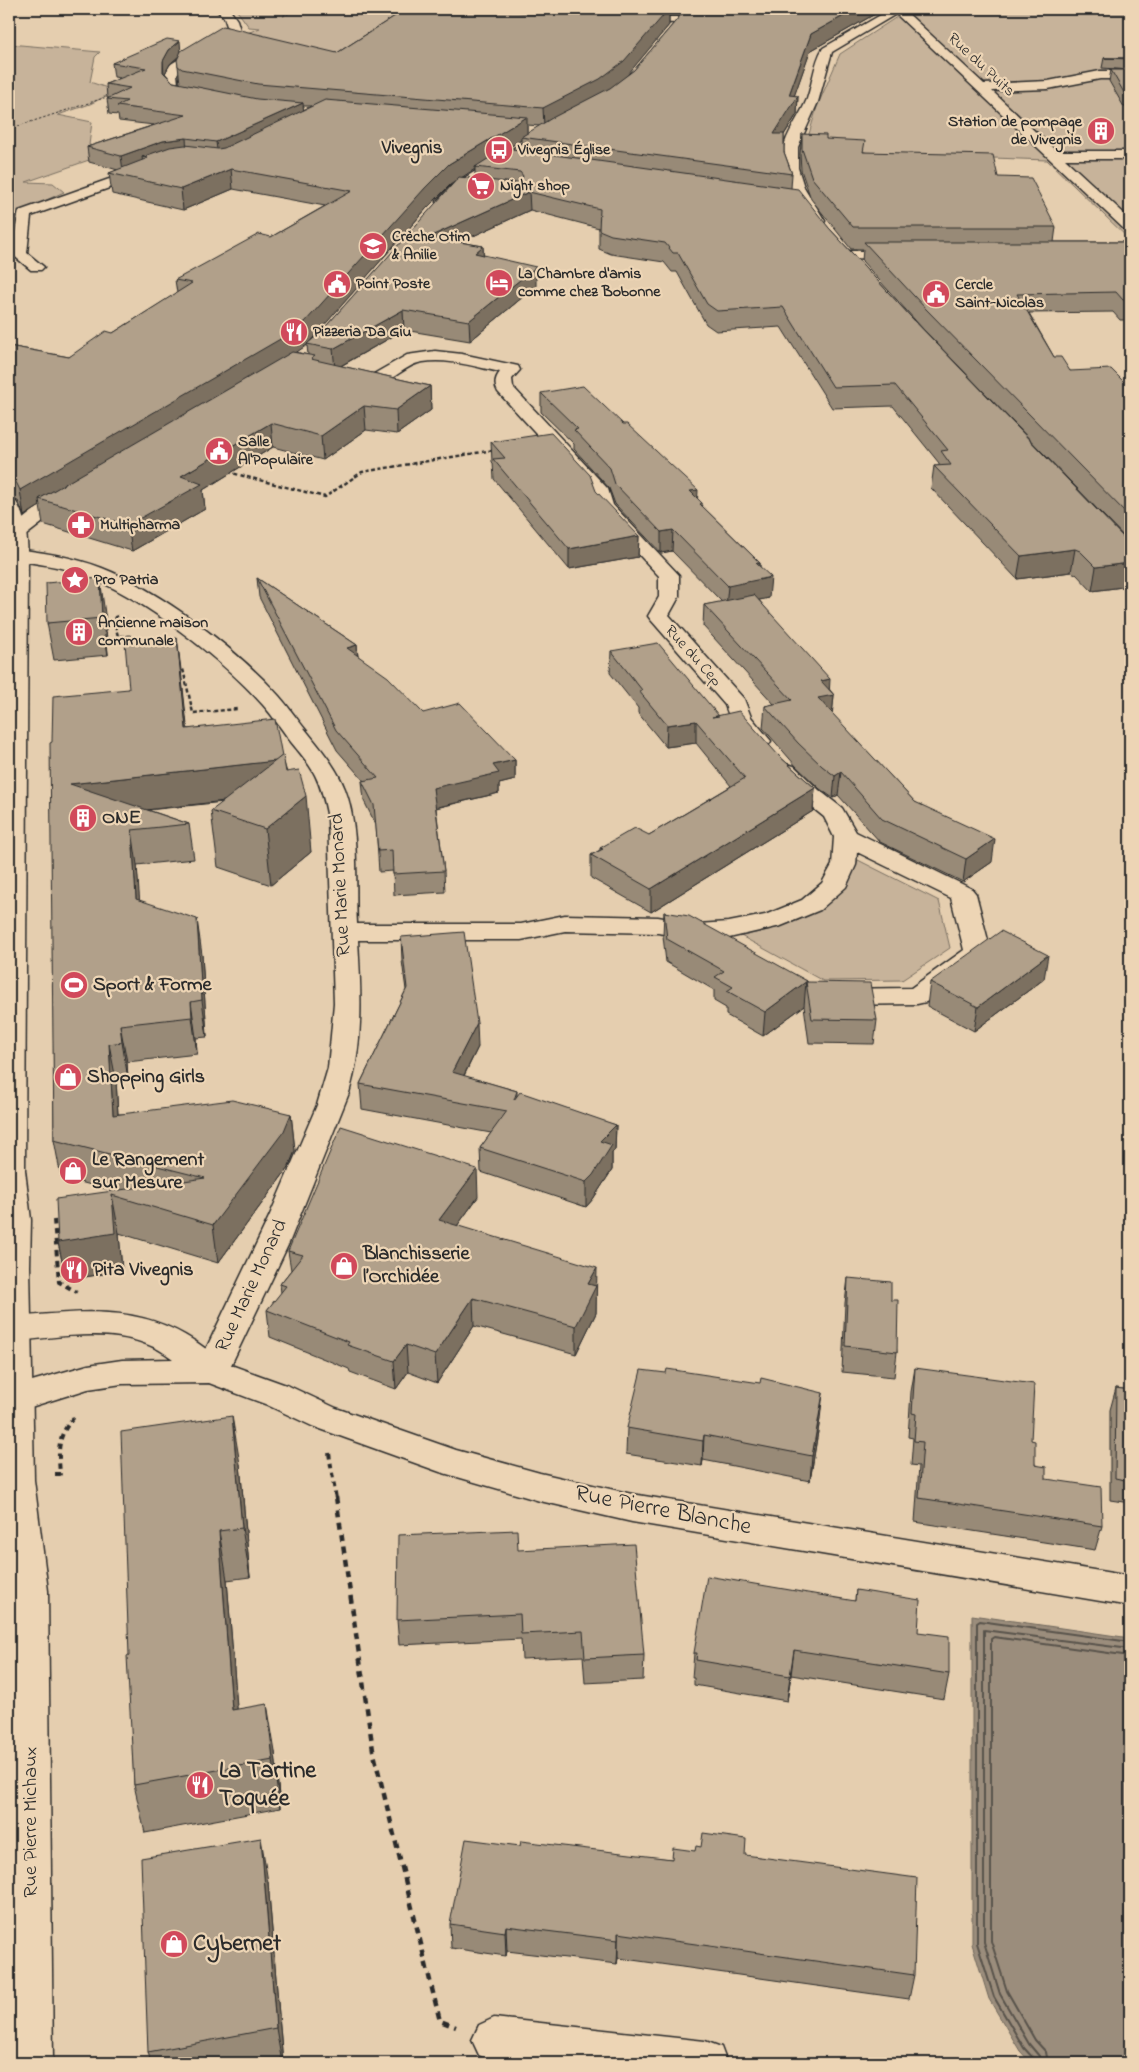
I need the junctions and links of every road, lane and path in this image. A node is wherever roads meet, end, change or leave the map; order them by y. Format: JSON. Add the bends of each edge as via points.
{"nodes":[{"id":1,"x":294,"y":9,"type":"edge"},
{"id":2,"x":691,"y":9,"type":"edge"},
{"id":3,"x":897,"y":9,"type":"edge"},
{"id":4,"x":224,"y":11,"type":"edge"},
{"id":5,"x":283,"y":16,"type":"dead end"},
{"id":6,"x":682,"y":20,"type":"junction"},
{"id":7,"x":616,"y":21,"type":"edge"},
{"id":8,"x":670,"y":34,"type":"edge"},
{"id":9,"x":1130,"y":75,"type":"edge"},
{"id":10,"x":172,"y":86,"type":"junction"},
{"id":11,"x":982,"y":88,"type":"junction"},
{"id":12,"x":216,"y":100,"type":"edge"},
{"id":13,"x":563,"y":123,"type":"edge"},
{"id":14,"x":9,"y":129,"type":"edge"},
{"id":15,"x":524,"y":130,"type":"edge"},
{"id":16,"x":546,"y":132,"type":"junction"},
{"id":17,"x":1053,"y":155,"type":"junction"},
{"id":18,"x":1130,"y":155,"type":"edge"},
{"id":19,"x":502,"y":159,"type":"junction"},
{"id":20,"x":528,"y":162,"type":"edge"},
{"id":21,"x":161,"y":164,"type":"edge"},
{"id":22,"x":487,"y":169,"type":"junction"},
{"id":23,"x":514,"y":172,"type":"edge"},
{"id":24,"x":456,"y":189,"type":"junction"},
{"id":25,"x":476,"y":191,"type":"edge"},
{"id":26,"x":432,"y":213,"type":"edge"},
{"id":27,"x":1130,"y":228,"type":"edge"},
{"id":28,"x":847,"y":255,"type":"junction"},
{"id":29,"x":919,"y":255,"type":"edge"},
{"id":30,"x":36,"y":267,"type":"dead end"},
{"id":31,"x":864,"y":273,"type":"edge"},
{"id":32,"x":330,"y":375,"type":"edge"},
{"id":33,"x":552,"y":441,"type":"junction"},
{"id":34,"x":223,"y":471,"type":"edge"},
{"id":35,"x":91,"y":486,"type":"edge"},
{"id":36,"x":9,"y":506,"type":"edge"},
{"id":37,"x":13,"y":545,"type":"edge"},
{"id":38,"x":160,"y":606,"type":"junction"},
{"id":39,"x":144,"y":649,"type":"edge"},
{"id":40,"x":174,"y":669,"type":"edge"},
{"id":41,"x":277,"y":708,"type":"junction"},
{"id":42,"x":846,"y":837,"type":"junction"},
{"id":43,"x":344,"y":932,"type":"junction"},
{"id":44,"x":697,"y":932,"type":"junction"},
{"id":45,"x":738,"y":955,"type":"edge"},
{"id":46,"x":812,"y":997,"type":"edge"},
{"id":47,"x":12,"y":1266,"type":"edge"},
{"id":48,"x":16,"y":1329,"type":"junction"},
{"id":49,"x":211,"y":1370,"type":"junction"},
{"id":50,"x":18,"y":1398,"type":"junction"},
{"id":51,"x":78,"y":1414,"type":"dead end"},
{"id":52,"x":324,"y":1417,"type":"junction"},
{"id":53,"x":60,"y":1474,"type":"dead end"},
{"id":54,"x":1130,"y":1591,"type":"edge"},
{"id":55,"x":494,"y":2040,"type":"joint"},
{"id":56,"x":31,"y":2063,"type":"edge"},
{"id":57,"x":705,"y":2063,"type":"edge"}],
"edges":[{"from":1,"to":5,"type":"path"},
{"from":2,"to":6,"type":"street"},
{"from":3,"to":11,"type":"street","name":"Rue du Puits"},
{"from":3,"to":28,"type":"street","via":[[827,50],[810,107],[791,146],[795,200]]},
{"from":4,"to":10,"type":"street","via":[[234,30],[178,64],[170,78]]},
{"from":6,"to":7,"type":"street"},
{"from":6,"to":8,"type":"street"},
{"from":9,"to":11,"type":"street","via":[[1100,75],[1048,85]]},
{"from":10,"to":12,"type":"street","via":[[179,91]]},
{"from":10,"to":14,"type":"path","via":[[123,91]]},
{"from":11,"to":17,"type":"street","name":"Rue du Puits"},
{"from":13,"to":16,"type":"street"},
{"from":15,"to":16,"type":"street"},
{"from":16,"to":19,"type":"street"},
{"from":17,"to":18,"type":"street"},
{"from":17,"to":27,"type":"street","name":"Rue du Puits"},
{"from":19,"to":20,"type":"street"},
{"from":19,"to":22,"type":"street"},
{"from":21,"to":30,"type":"street","via":[[24,214],[20,255]]},
{"from":22,"to":23,"type":"street"},
{"from":22,"to":24,"type":"street"},
{"from":24,"to":25,"type":"street"},
{"from":24,"to":26,"type":"street"},
{"from":28,"to":29,"type":"street"},
{"from":28,"to":31,"type":"street"},
{"from":32,"to":33,"type":"street","name":"Rue du Cep","via":[[360,381],[380,379],[413,359],[436,356],[512,370],[504,378],[504,388]]},
{"from":33,"to":34,"type":"path","via":[[362,472],[325,497]]},
{"from":33,"to":42,"type":"street","name":"Rue du Cep","via":[[601,493],[604,506],[668,575],[669,596],[658,616],[736,704],[740,719],[787,772],[834,813]]},
{"from":35,"to":37,"type":"street","via":[[40,515]]},
{"from":36,"to":37,"type":"street","name":"Rue Pierre Michaux"},
{"from":37,"to":38,"type":"street","name":"Rue Marie Monard","via":[[88,568]]},
{"from":37,"to":47,"type":"street","name":"Rue Pierre Michaux","via":[[10,1170],[16,1220]]},
{"from":38,"to":39,"type":"path","via":[[132,610],[113,618],[118,636],[130,636]]},
{"from":38,"to":41,"type":"street","name":"Rue Marie Monard","via":[[232,663]]},
{"from":40,"to":41,"type":"path","via":[[183,669],[193,713],[253,708],[259,712]]},
{"from":41,"to":43,"type":"street","name":"Rue Marie Monard","via":[[314,755],[328,777],[336,800]]},
{"from":42,"to":44,"type":"street","via":[[844,865],[833,887],[811,904],[772,921],[729,930]]},
{"from":42,"to":46,"type":"street","via":[[962,894],[978,952],[917,996]]},
{"from":43,"to":44,"type":"street","via":[[521,932],[565,923],[658,925]]},
{"from":43,"to":49,"type":"street","name":"Rue Marie Monard","via":[[346,1041],[331,1103],[284,1220],[243,1311]]},
{"from":44,"to":45,"type":"street"},
{"from":47,"to":48,"type":"street","name":"Rue Pierre Michaux"},
{"from":48,"to":49,"type":"street","name":"Rue Pierre Blanche","via":[[81,1322],[131,1327],[175,1343]]},
{"from":48,"to":50,"type":"street","name":"Rue Pierre Michaux"},
{"from":49,"to":50,"type":"street","name":"Rue Pierre Blanche","via":[[122,1372],[88,1377]]},
{"from":49,"to":52,"type":"street","name":"Rue Pierre Blanche"},
{"from":50,"to":56,"type":"street","name":"Rue Pierre Michaux","via":[[17,1480],[30,1591]]},
{"from":51,"to":53,"type":"path","via":[[64,1428],[58,1445]]},
{"from":52,"to":54,"type":"street","name":"Rue Pierre Blanche","via":[[452,1462],[632,1508]]},
{"from":52,"to":55,"type":"path","via":[[373,1750],[440,2021]]},
{"from":55,"to":57,"type":"street"}]}
